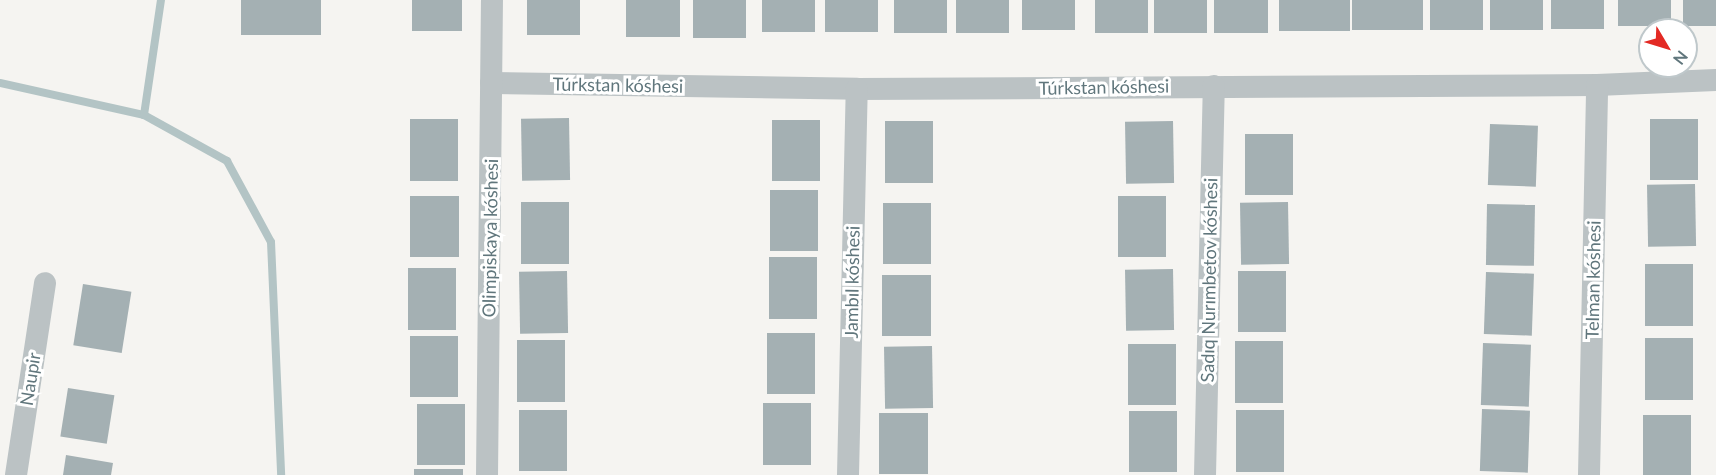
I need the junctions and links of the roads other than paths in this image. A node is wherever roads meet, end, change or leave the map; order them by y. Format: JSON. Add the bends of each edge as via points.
{"nodes":[{"id":1,"x":492,"y":0,"type":"edge"},
{"id":2,"x":1716,"y":80,"type":"edge"},
{"id":3,"x":491,"y":83,"type":"junction"},
{"id":4,"x":1214,"y":86,"type":"junction"},
{"id":5,"x":1597,"y":86,"type":"junction"},
{"id":6,"x":857,"y":89,"type":"junction"},
{"id":7,"x":45,"y":283,"type":"dead end"},
{"id":8,"x":16,"y":475,"type":"edge"},
{"id":9,"x":487,"y":475,"type":"edge"},
{"id":10,"x":848,"y":475,"type":"edge"},
{"id":11,"x":1204,"y":475,"type":"edge"},
{"id":12,"x":1589,"y":475,"type":"edge"}],
"edges":[{"from":1,"to":3,"type":"street","name":"Olimpiskaya kóshesi"},
{"from":2,"to":5,"type":"street","name":"Túrkstan kóshesi"},
{"from":3,"to":6,"type":"street","name":"Túrkstan kóshesi"},
{"from":3,"to":9,"type":"street","name":"Olimpiskaya kóshesi"},
{"from":4,"to":5,"type":"street","name":"Túrkstan kóshesi"},
{"from":4,"to":6,"type":"street","name":"Túrkstan kóshesi"},
{"from":4,"to":11,"type":"street","name":"Sadıq Nurımbetov kóshesi"},
{"from":5,"to":12,"type":"street","name":"Telman kóshesi"},
{"from":6,"to":10,"type":"street","name":"Jambıl kóshesi"},
{"from":7,"to":8,"type":"street","name":"Naupir"}]}
